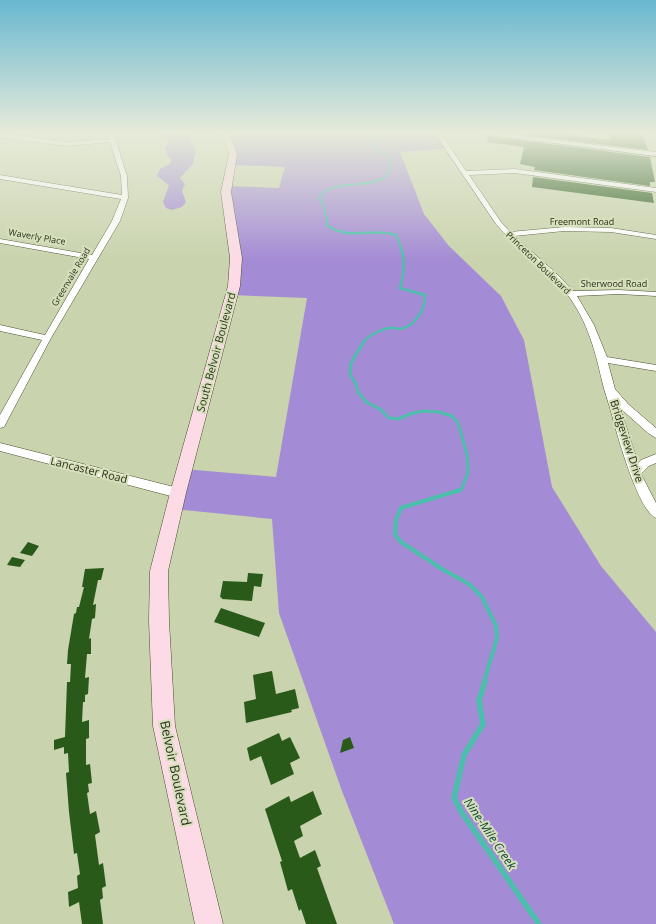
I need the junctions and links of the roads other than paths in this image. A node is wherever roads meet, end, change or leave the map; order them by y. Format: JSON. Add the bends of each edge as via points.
{"nodes":[{"id":1,"x":124,"y":175,"type":"edge"},
{"id":2,"x":229,"y":175,"type":"edge"},
{"id":3,"x":465,"y":175,"type":"edge"},
{"id":4,"x":546,"y":175,"type":"edge"},
{"id":5,"x":0,"y":177,"type":"edge"},
{"id":6,"x":656,"y":190,"type":"edge"},
{"id":7,"x":125,"y":198,"type":"junction"},
{"id":8,"x":508,"y":234,"type":"junction"},
{"id":9,"x":656,"y":236,"type":"edge"},
{"id":10,"x":0,"y":241,"type":"edge"},
{"id":11,"x":94,"y":258,"type":"junction"},
{"id":12,"x":572,"y":294,"type":"junction"},
{"id":13,"x":656,"y":294,"type":"edge"},
{"id":14,"x":0,"y":328,"type":"edge"},
{"id":15,"x":46,"y":338,"type":"junction"},
{"id":16,"x":602,"y":359,"type":"junction"},
{"id":17,"x":656,"y":368,"type":"edge"},
{"id":18,"x":610,"y":390,"type":"junction"},
{"id":19,"x":0,"y":424,"type":"edge"},
{"id":20,"x":656,"y":434,"type":"edge"},
{"id":21,"x":0,"y":447,"type":"edge"},
{"id":22,"x":656,"y":458,"type":"edge"},
{"id":23,"x":636,"y":472,"type":"junction"},
{"id":24,"x":178,"y":492,"type":"junction"},
{"id":25,"x":656,"y":514,"type":"edge"},
{"id":26,"x":159,"y":571,"type":"joint"},
{"id":27,"x":209,"y":924,"type":"edge"}],
"edges":[{"from":1,"to":7,"type":"street","name":"Greenvale Road"},
{"from":2,"to":24,"type":"street","name":"South Belvoir Boulevard","via":[[226,192],[236,258],[234,286]]},
{"from":3,"to":8,"type":"street","name":"Princeton Boulevard"},
{"from":4,"to":6,"type":"street"},
{"from":5,"to":7,"type":"street"},
{"from":7,"to":11,"type":"street","name":"Greenvale Road","via":[[116,221]]},
{"from":8,"to":9,"type":"street","name":"Freemont Road","via":[[564,229],[611,230]]},
{"from":8,"to":12,"type":"street","name":"Princeton Boulevard"},
{"from":10,"to":11,"type":"street","name":"Waverly Place"},
{"from":11,"to":15,"type":"street","name":"Greenvale Road"},
{"from":12,"to":13,"type":"street","name":"Sherwood Road"},
{"from":12,"to":16,"type":"street","name":"Princeton Boulevard","via":[[591,326]]},
{"from":14,"to":15,"type":"street"},
{"from":15,"to":19,"type":"street","name":"Greenvale Road"},
{"from":16,"to":17,"type":"street"},
{"from":16,"to":18,"type":"street","name":"Princeton Boulevard"},
{"from":18,"to":20,"type":"street"},
{"from":18,"to":23,"type":"street","name":"Bridgeview Drive"},
{"from":21,"to":24,"type":"street","name":"Lancaster Road"},
{"from":22,"to":23,"type":"street","via":[[645,463]]},
{"from":23,"to":25,"type":"street","name":"Bridgeview Drive"},
{"from":24,"to":26,"type":"street","name":"South Belvoir Boulevard"},
{"from":26,"to":27,"type":"street","name":"Belvoir Boulevard","via":[[164,726]]}]}
